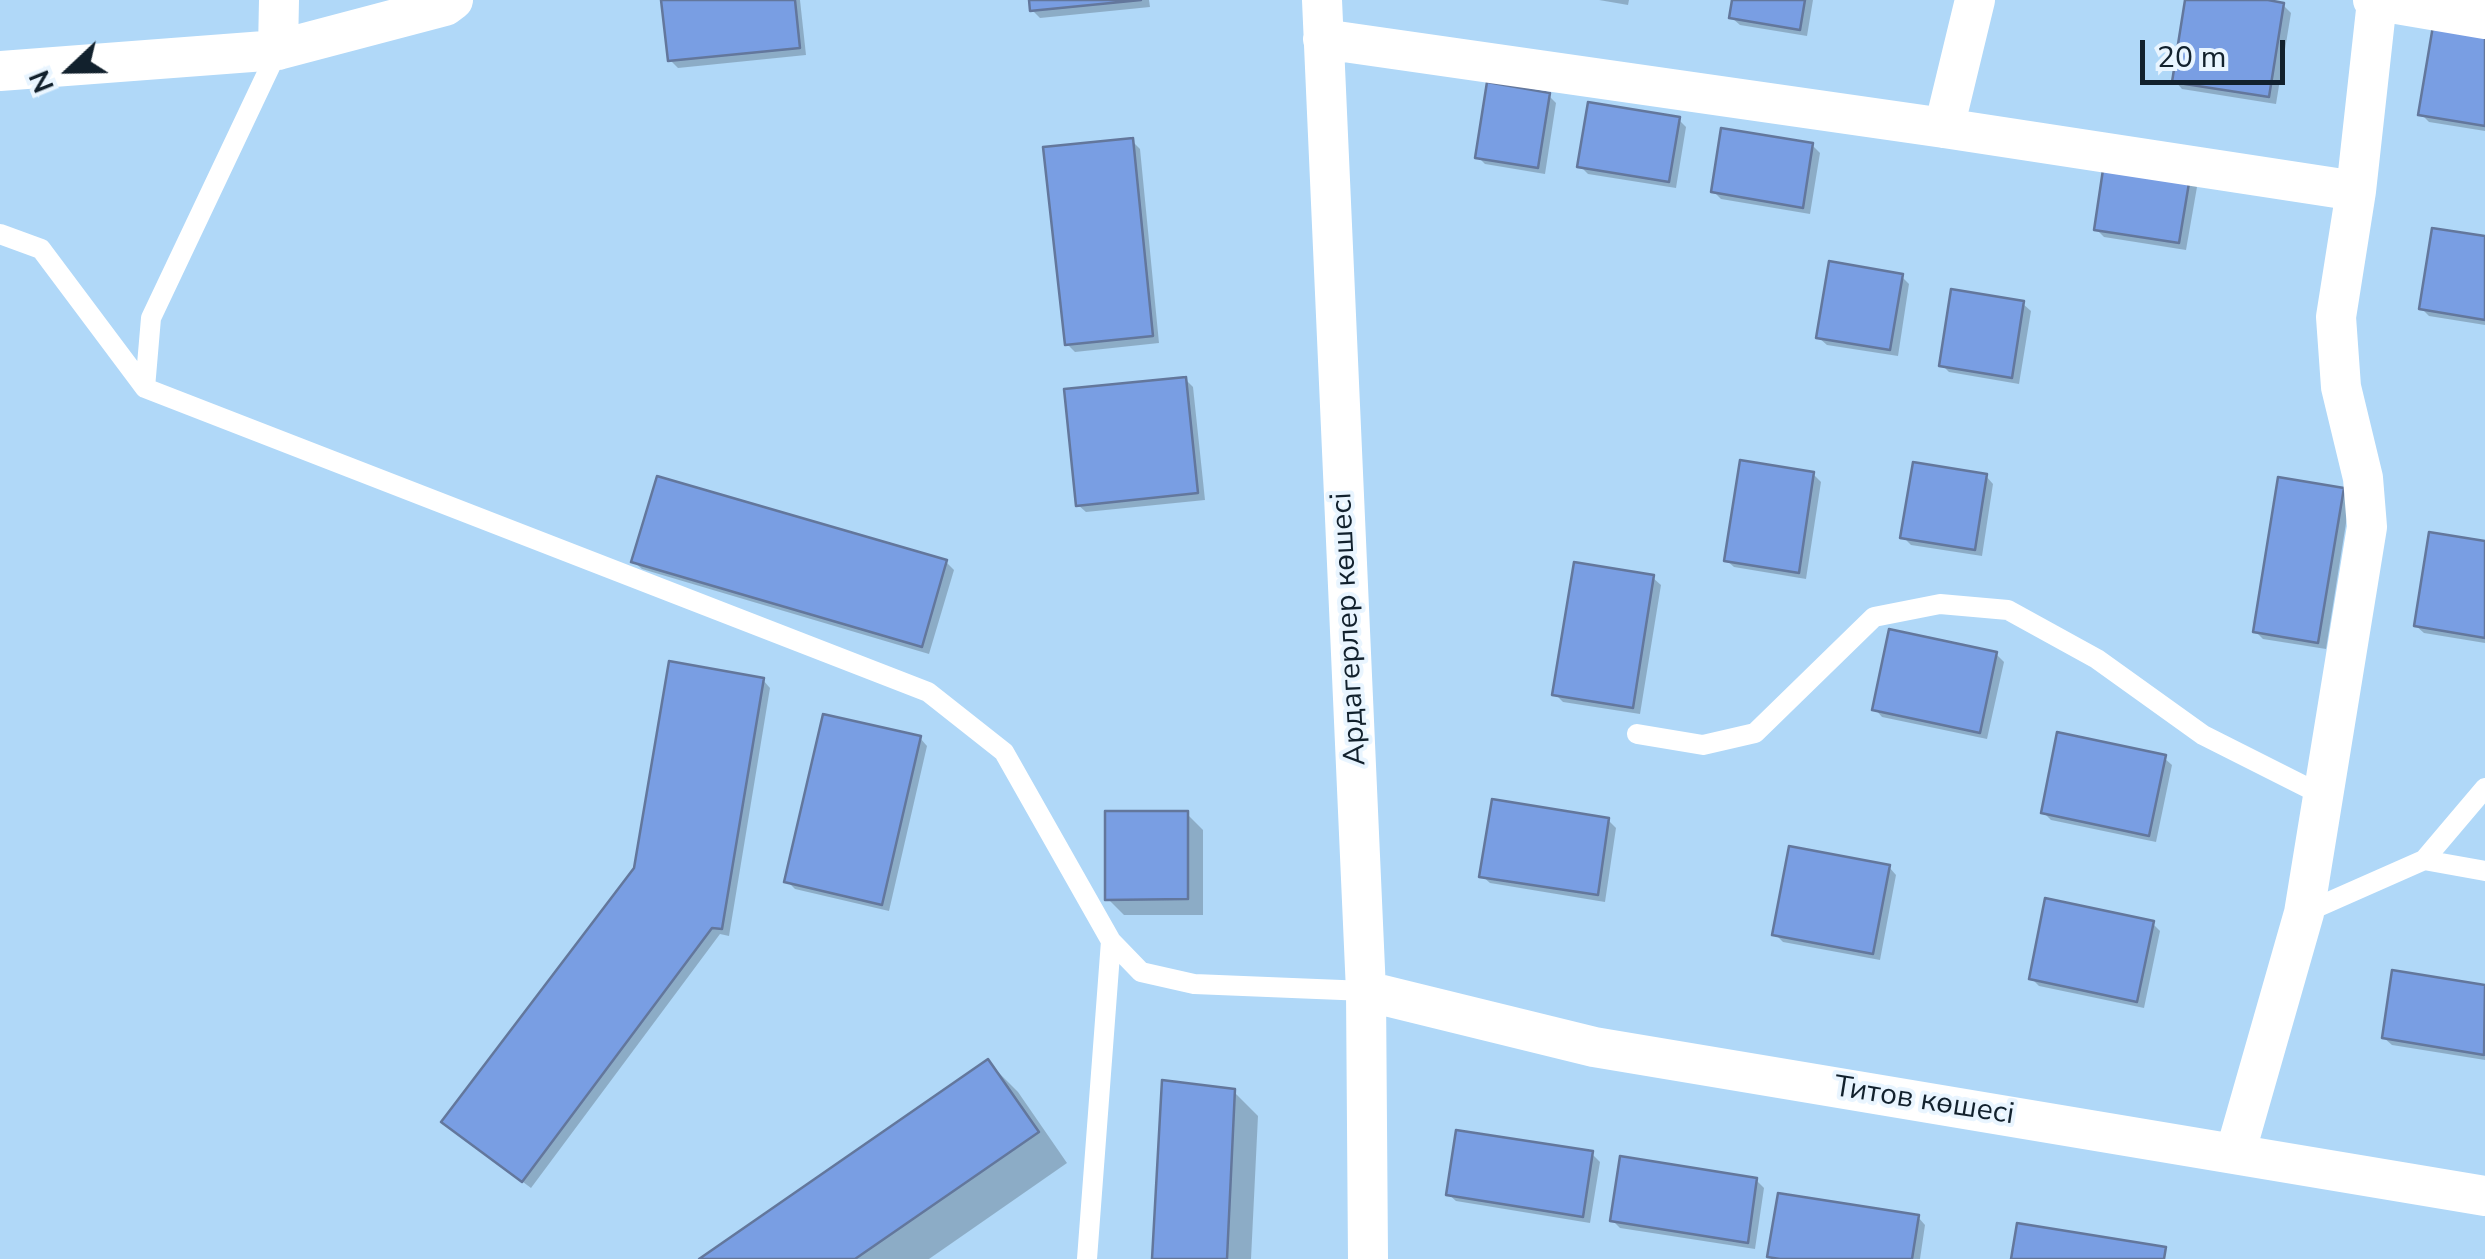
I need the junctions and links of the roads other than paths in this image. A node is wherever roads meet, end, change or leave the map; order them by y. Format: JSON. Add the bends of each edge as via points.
{"nodes":[{"id":1,"x":279,"y":0,"type":"edge"},
{"id":2,"x":453,"y":0,"type":"edge"},
{"id":3,"x":1975,"y":0,"type":"edge"},
{"id":4,"x":2375,"y":0,"type":"edge"},
{"id":5,"x":2485,"y":18,"type":"edge"},
{"id":6,"x":1323,"y":20,"type":"edge"},
{"id":7,"x":278,"y":50,"type":"junction"},
{"id":8,"x":0,"y":71,"type":"edge"},
{"id":9,"x":1944,"y":128,"type":"junction"},
{"id":10,"x":2356,"y":191,"type":"junction"},
{"id":11,"x":0,"y":234,"type":"edge"},
{"id":12,"x":145,"y":388,"type":"junction"},
{"id":13,"x":1637,"y":734,"type":"dead end"},
{"id":14,"x":2485,"y":788,"type":"edge"},
{"id":15,"x":2324,"y":796,"type":"junction"},
{"id":16,"x":2424,"y":860,"type":"junction"},
{"id":17,"x":2485,"y":872,"type":"edge"},
{"id":18,"x":2304,"y":913,"type":"junction"},
{"id":19,"x":1112,"y":941,"type":"junction"},
{"id":20,"x":1366,"y":991,"type":"junction"},
{"id":21,"x":2236,"y":1154,"type":"junction"},
{"id":22,"x":2485,"y":1196,"type":"edge"},
{"id":23,"x":1087,"y":1259,"type":"edge"},
{"id":24,"x":1368,"y":1259,"type":"edge"}],
"edges":[{"from":1,"to":7,"type":"street"},
{"from":2,"to":7,"type":"street"},
{"from":3,"to":9,"type":"street"},
{"from":4,"to":5,"type":"street"},
{"from":4,"to":10,"type":"street"},
{"from":6,"to":9,"type":"street"},
{"from":6,"to":20,"type":"street","name":"Ардагерлер көшесі"},
{"from":7,"to":8,"type":"street"},
{"from":7,"to":12,"type":"lane","via":[[151,318]]},
{"from":9,"to":10,"type":"street"},
{"from":10,"to":15,"type":"street","via":[[2336,318],[2341,386],[2367,527]]},
{"from":11,"to":12,"type":"lane","via":[[41,249]]},
{"from":12,"to":19,"type":"lane","via":[[928,692],[1004,752]]},
{"from":13,"to":15,"type":"lane","via":[[1703,745],[1755,733],[1874,617],[1940,604],[2008,610],[2097,660],[2203,735]]},
{"from":14,"to":16,"type":"lane"},
{"from":15,"to":18,"type":"street"},
{"from":16,"to":17,"type":"lane"},
{"from":16,"to":18,"type":"lane"},
{"from":18,"to":21,"type":"street"},
{"from":19,"to":20,"type":"lane","via":[[1141,972],[1194,984]]},
{"from":19,"to":23,"type":"lane"},
{"from":20,"to":21,"type":"street","name":"Титов көшесі","via":[[1594,1047]]},
{"from":20,"to":24,"type":"street","name":"Ардагерлер көшесі"},
{"from":21,"to":22,"type":"street","name":"Титов көшесі"}]}
